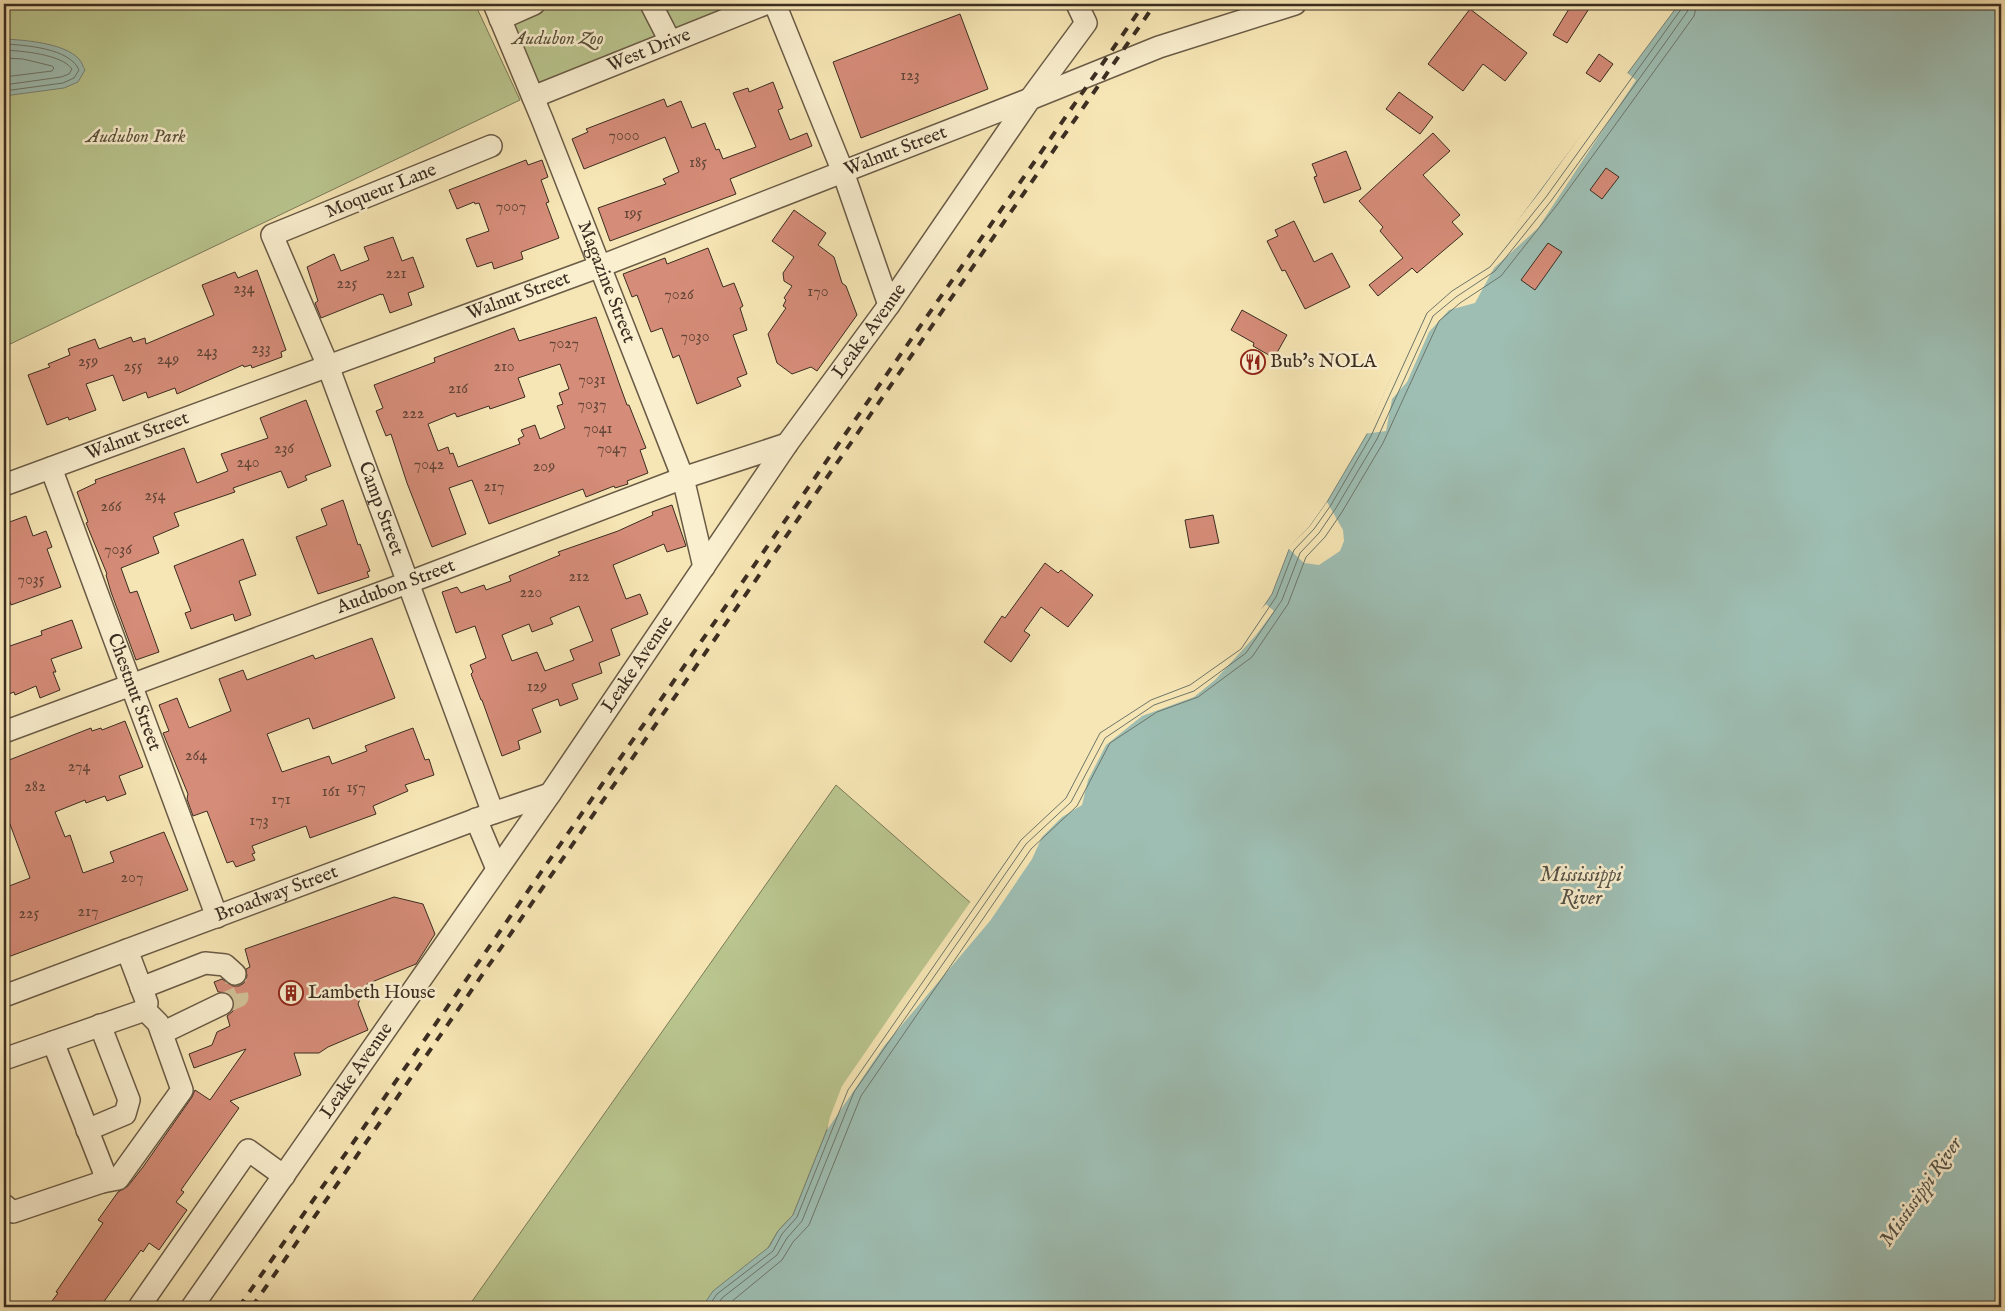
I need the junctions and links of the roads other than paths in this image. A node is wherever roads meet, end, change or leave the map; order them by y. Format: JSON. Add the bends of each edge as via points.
{"nodes":[{"id":1,"x":534,"y":4,"type":"edge"},
{"id":2,"x":650,"y":4,"type":"edge"},
{"id":3,"x":765,"y":4,"type":"edge"},
{"id":4,"x":775,"y":4,"type":"edge"},
{"id":5,"x":1077,"y":4,"type":"edge"},
{"id":6,"x":1295,"y":4,"type":"edge"},
{"id":7,"x":497,"y":11,"type":"edge"},
{"id":8,"x":670,"y":41,"type":"junction"},
{"id":9,"x":532,"y":97,"type":"junction"},
{"id":10,"x":1030,"y":99,"type":"junction"},
{"id":11,"x":490,"y":146,"type":"dead end"},
{"id":12,"x":843,"y":172,"type":"junction"},
{"id":13,"x":272,"y":235,"type":"joint"},
{"id":14,"x":601,"y":266,"type":"junction"},
{"id":15,"x":889,"y":305,"type":"junction"},
{"id":16,"x":328,"y":366,"type":"junction"},
{"id":17,"x":788,"y":444,"type":"junction"},
{"id":18,"x":51,"y":468,"type":"junction"},
{"id":19,"x":683,"y":478,"type":"junction"},
{"id":20,"x":4,"y":485,"type":"edge"},
{"id":21,"x":704,"y":567,"type":"junction"},
{"id":22,"x":408,"y":583,"type":"junction"},
{"id":23,"x":132,"y":684,"type":"junction"},
{"id":24,"x":4,"y":732,"type":"edge"},
{"id":25,"x":550,"y":794,"type":"junction"},
{"id":26,"x":485,"y":816,"type":"junction"},
{"id":27,"x":497,"y":869,"type":"junction"},
{"id":28,"x":217,"y":917,"type":"junction"},
{"id":29,"x":127,"y":950,"type":"junction"},
{"id":30,"x":235,"y":974,"type":"dead end"},
{"id":31,"x":141,"y":988,"type":"junction"},
{"id":32,"x":4,"y":996,"type":"edge"},
{"id":33,"x":222,"y":1004,"type":"tunnel mouth"},
{"id":34,"x":145,"y":1010,"type":"junction"},
{"id":35,"x":100,"y":1025,"type":"junction"},
{"id":36,"x":162,"y":1032,"type":"junction"},
{"id":37,"x":54,"y":1042,"type":"junction"},
{"id":38,"x":4,"y":1059,"type":"edge"},
{"id":39,"x":87,"y":1130,"type":"junction"},
{"id":40,"x":284,"y":1176,"type":"junction"},
{"id":41,"x":102,"y":1182,"type":"junction"},
{"id":42,"x":4,"y":1205,"type":"edge"},
{"id":43,"x":139,"y":1307,"type":"edge"},
{"id":44,"x":192,"y":1307,"type":"edge"}],
"edges":[{"from":1,"to":7,"type":"street"},
{"from":2,"to":8,"type":"street"},
{"from":3,"to":8,"type":"street","name":"West Drive"},
{"from":4,"to":12,"type":"street"},
{"from":5,"to":10,"type":"street","name":"Leake Avenue","via":[[1086,23]]},
{"from":6,"to":10,"type":"street","name":"Walnut Street","via":[[1158,47]]},
{"from":7,"to":9,"type":"street","name":"Magazine Street"},
{"from":8,"to":9,"type":"street","name":"West Drive"},
{"from":9,"to":14,"type":"street","name":"Magazine Street"},
{"from":10,"to":12,"type":"street","name":"Walnut Street"},
{"from":10,"to":15,"type":"street","name":"Leake Avenue"},
{"from":11,"to":13,"type":"street","name":"Moqueur Lane"},
{"from":12,"to":14,"type":"street","name":"Walnut Street"},
{"from":12,"to":15,"type":"street"},
{"from":13,"to":16,"type":"street","name":"Camp Street"},
{"from":14,"to":16,"type":"street","name":"Walnut Street"},
{"from":14,"to":19,"type":"street","name":"Magazine Street"},
{"from":15,"to":17,"type":"street","name":"Leake Avenue"},
{"from":16,"to":18,"type":"street","name":"Walnut Street"},
{"from":16,"to":22,"type":"street","name":"Camp Street"},
{"from":17,"to":19,"type":"street","name":"Audubon Street"},
{"from":17,"to":21,"type":"street","name":"Leake Avenue"},
{"from":18,"to":20,"type":"street","name":"Walnut Street"},
{"from":18,"to":23,"type":"street","name":"Chestnut Street"},
{"from":19,"to":21,"type":"street","name":"Magazine Street"},
{"from":19,"to":22,"type":"street","name":"Audubon Street"},
{"from":21,"to":25,"type":"street","name":"Leake Avenue"},
{"from":22,"to":23,"type":"street","name":"Audubon Street"},
{"from":22,"to":26,"type":"street","name":"Camp Street"},
{"from":23,"to":24,"type":"street","name":"Audubon Street"},
{"from":23,"to":28,"type":"street","name":"Chestnut Street"},
{"from":25,"to":26,"type":"street","name":"Broadway Street"},
{"from":25,"to":27,"type":"street","name":"Leake Avenue"},
{"from":26,"to":27,"type":"street","name":"Camp Street"},
{"from":26,"to":28,"type":"street","name":"Broadway Street"},
{"from":27,"to":40,"type":"street","name":"Leake Avenue"},
{"from":28,"to":29,"type":"street","name":"Broadway Street"},
{"from":29,"to":31,"type":"street"},
{"from":29,"to":32,"type":"street","name":"Broadway Street"},
{"from":30,"to":31,"type":"street","via":[[225,965],[205,963]]},
{"from":31,"to":34,"type":"street","via":[[147,1003]]},
{"from":33,"to":36,"type":"street"},
{"from":34,"to":35,"type":"street"},
{"from":34,"to":36,"type":"street"},
{"from":35,"to":37,"type":"street"},
{"from":35,"to":39,"type":"street","via":[[129,1100],[125,1114]]},
{"from":36,"to":41,"type":"street","via":[[182,1090],[118,1180]]},
{"from":37,"to":38,"type":"street"},
{"from":37,"to":39,"type":"street"},
{"from":39,"to":41,"type":"street","via":[[104,1172]]},
{"from":40,"to":43,"type":"street","via":[[248,1150]]},
{"from":40,"to":44,"type":"street","name":"Leake Avenue"},
{"from":41,"to":42,"type":"street","via":[[14,1212]]}]}
